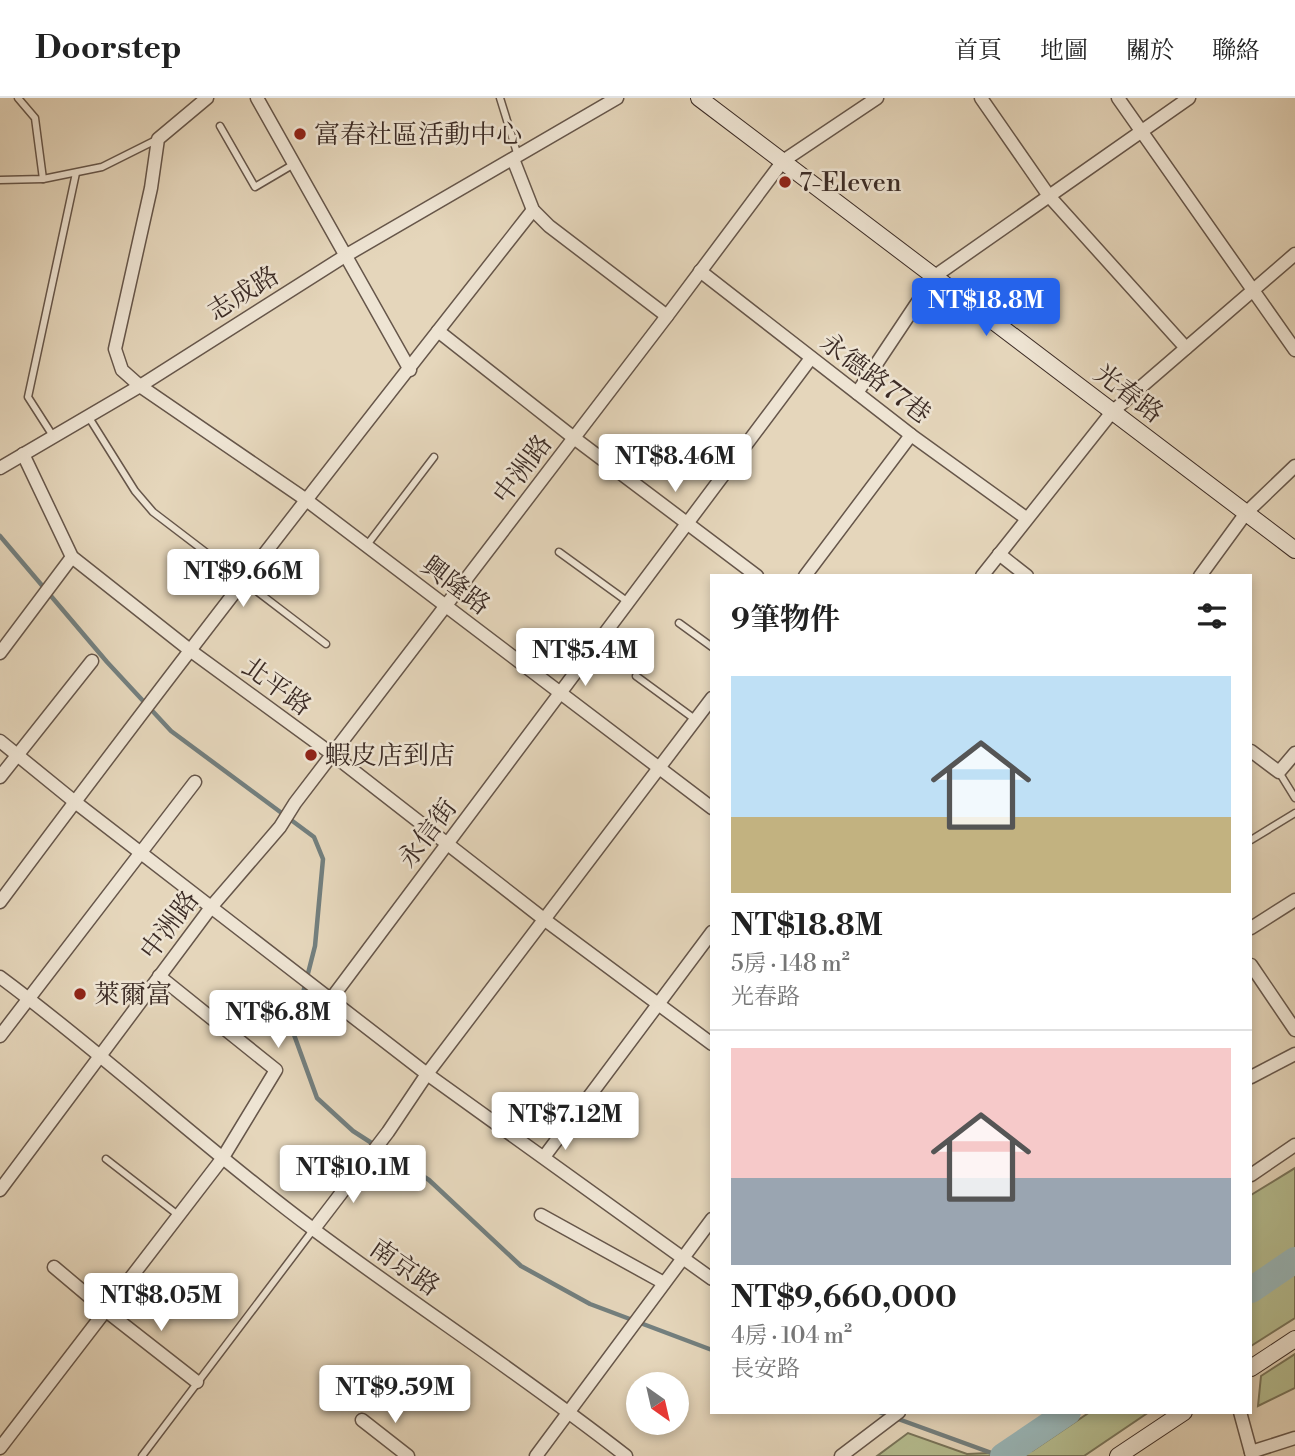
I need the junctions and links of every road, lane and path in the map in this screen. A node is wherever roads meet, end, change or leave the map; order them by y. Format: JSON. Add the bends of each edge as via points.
{"nodes":[{"id":1,"x":18,"y":98,"type":"edge"},
{"id":2,"x":207,"y":98,"type":"edge"},
{"id":3,"x":257,"y":98,"type":"edge"},
{"id":4,"x":500,"y":98,"type":"edge"},
{"id":5,"x":617,"y":98,"type":"edge"},
{"id":6,"x":699,"y":98,"type":"edge"},
{"id":7,"x":877,"y":98,"type":"edge"},
{"id":8,"x":981,"y":98,"type":"edge"},
{"id":9,"x":1118,"y":98,"type":"edge"},
{"id":10,"x":1189,"y":98,"type":"edge"},
{"id":11,"x":220,"y":126,"type":"dead end"},
{"id":12,"x":1141,"y":131,"type":"junction"},
{"id":13,"x":158,"y":139,"type":"junction"},
{"id":14,"x":515,"y":158,"type":"junction"},
{"id":15,"x":783,"y":161,"type":"junction"},
{"id":16,"x":294,"y":164,"type":"junction"},
{"id":17,"x":76,"y":173,"type":"junction"},
{"id":18,"x":0,"y":180,"type":"edge"},
{"id":19,"x":43,"y":180,"type":"junction"},
{"id":20,"x":1049,"y":196,"type":"junction"},
{"id":21,"x":533,"y":210,"type":"junction"},
{"id":22,"x":1295,"y":254,"type":"edge"},
{"id":23,"x":345,"y":256,"type":"junction"},
{"id":24,"x":700,"y":271,"type":"junction"},
{"id":25,"x":935,"y":276,"type":"junction"},
{"id":26,"x":1253,"y":290,"type":"junction"},
{"id":27,"x":667,"y":316,"type":"junction"},
{"id":28,"x":438,"y":331,"type":"junction"},
{"id":29,"x":1186,"y":348,"type":"junction"},
{"id":30,"x":1295,"y":350,"type":"edge"},
{"id":31,"x":811,"y":358,"type":"junction"},
{"id":32,"x":410,"y":370,"type":"junction"},
{"id":33,"x":140,"y":386,"type":"junction"},
{"id":34,"x":857,"y":393,"type":"junction"},
{"id":35,"x":1112,"y":412,"type":"junction"},
{"id":36,"x":88,"y":416,"type":"junction"},
{"id":37,"x":911,"y":435,"type":"junction"},
{"id":38,"x":53,"y":436,"type":"junction"},
{"id":39,"x":574,"y":438,"type":"junction"},
{"id":40,"x":23,"y":454,"type":"junction"},
{"id":41,"x":434,"y":457,"type":"dead end"},
{"id":42,"x":1295,"y":466,"type":"edge"},
{"id":43,"x":0,"y":468,"type":"edge"},
{"id":44,"x":305,"y":499,"type":"junction"},
{"id":45,"x":1246,"y":513,"type":"junction"},
{"id":46,"x":1026,"y":518,"type":"junction"},
{"id":47,"x":687,"y":524,"type":"junction"},
{"id":48,"x":367,"y":545,"type":"junction"},
{"id":49,"x":1295,"y":550,"type":"edge"},
{"id":50,"x":559,"y":552,"type":"dead end"},
{"id":51,"x":999,"y":554,"type":"junction"},
{"id":52,"x":72,"y":556,"type":"junction"},
{"id":53,"x":754,"y":574,"type":"edge"},
{"id":54,"x":806,"y":574,"type":"edge"},
{"id":55,"x":984,"y":574,"type":"edge"},
{"id":56,"x":1024,"y":574,"type":"edge"},
{"id":57,"x":1201,"y":574,"type":"edge"},
{"id":58,"x":243,"y":582,"type":"junction"},
{"id":59,"x":628,"y":602,"type":"junction"},
{"id":60,"x":446,"y":606,"type":"junction"},
{"id":61,"x":679,"y":622,"type":"dead end"},
{"id":62,"x":326,"y":644,"type":"dead end"},
{"id":63,"x":710,"y":645,"type":"edge"},
{"id":64,"x":191,"y":650,"type":"junction"},
{"id":65,"x":0,"y":653,"type":"edge"},
{"id":66,"x":92,"y":662,"type":"dead end"},
{"id":67,"x":636,"y":676,"type":"dead end"},
{"id":68,"x":560,"y":693,"type":"junction"},
{"id":69,"x":710,"y":701,"type":"edge"},
{"id":70,"x":695,"y":720,"type":"junction"},
{"id":71,"x":0,"y":741,"type":"edge"},
{"id":72,"x":1252,"y":752,"type":"edge"},
{"id":73,"x":1295,"y":753,"type":"edge"},
{"id":74,"x":18,"y":754,"type":"junction"},
{"id":75,"x":332,"y":754,"type":"junction"},
{"id":76,"x":659,"y":769,"type":"junction"},
{"id":77,"x":1279,"y":772,"type":"junction"},
{"id":78,"x":0,"y":778,"type":"edge"},
{"id":79,"x":195,"y":782,"type":"dead end"},
{"id":80,"x":1295,"y":798,"type":"edge"},
{"id":81,"x":75,"y":802,"type":"junction"},
{"id":82,"x":710,"y":807,"type":"edge"},
{"id":83,"x":1295,"y":813,"type":"edge"},
{"id":84,"x":1252,"y":839,"type":"edge"},
{"id":85,"x":448,"y":843,"type":"junction"},
{"id":86,"x":142,"y":853,"type":"junction"},
{"id":87,"x":1295,"y":900,"type":"edge"},
{"id":88,"x":0,"y":902,"type":"edge"},
{"id":89,"x":212,"y":906,"type":"junction"},
{"id":90,"x":545,"y":920,"type":"junction"},
{"id":91,"x":1252,"y":927,"type":"edge"},
{"id":92,"x":710,"y":935,"type":"edge"},
{"id":93,"x":1252,"y":966,"type":"edge"},
{"id":94,"x":159,"y":976,"type":"junction"},
{"id":95,"x":0,"y":977,"type":"edge"},
{"id":96,"x":328,"y":996,"type":"junction"},
{"id":97,"x":29,"y":999,"type":"junction"},
{"id":98,"x":659,"y":1004,"type":"junction"},
{"id":99,"x":1295,"y":1030,"type":"edge"},
{"id":100,"x":0,"y":1036,"type":"edge"},
{"id":101,"x":710,"y":1042,"type":"edge"},
{"id":102,"x":1295,"y":1054,"type":"edge"},
{"id":103,"x":102,"y":1055,"type":"junction"},
{"id":104,"x":427,"y":1074,"type":"junction"},
{"id":105,"x":1252,"y":1076,"type":"edge"},
{"id":106,"x":1295,"y":1145,"type":"edge"},
{"id":107,"x":544,"y":1157,"type":"junction"},
{"id":108,"x":106,"y":1159,"type":"dead end"},
{"id":109,"x":222,"y":1159,"type":"junction"},
{"id":110,"x":1252,"y":1174,"type":"edge"},
{"id":111,"x":0,"y":1190,"type":"edge"},
{"id":112,"x":178,"y":1215,"type":"junction"},
{"id":113,"x":541,"y":1215,"type":"dead end"},
{"id":114,"x":710,"y":1222,"type":"edge"},
{"id":115,"x":313,"y":1230,"type":"junction"},
{"id":116,"x":683,"y":1257,"type":"junction"},
{"id":117,"x":54,"y":1266,"type":"dead end"},
{"id":118,"x":710,"y":1277,"type":"edge"},
{"id":119,"x":664,"y":1283,"type":"junction"},
{"id":120,"x":105,"y":1310,"type":"junction"},
{"id":121,"x":1295,"y":1339,"type":"edge"},
{"id":122,"x":1252,"y":1367,"type":"edge"},
{"id":123,"x":197,"y":1382,"type":"junction"},
{"id":124,"x":569,"y":1412,"type":"junction"},
{"id":125,"x":897,"y":1414,"type":"edge"},
{"id":126,"x":1181,"y":1414,"type":"edge"},
{"id":127,"x":1241,"y":1414,"type":"edge"},
{"id":128,"x":362,"y":1420,"type":"dead end"},
{"id":129,"x":1295,"y":1438,"type":"edge"},
{"id":130,"x":0,"y":1448,"type":"edge"},
{"id":131,"x":400,"y":1454,"type":"edge"},
{"id":132,"x":1251,"y":1454,"type":"edge"},
{"id":133,"x":142,"y":1456,"type":"edge"},
{"id":134,"x":536,"y":1456,"type":"edge"},
{"id":135,"x":626,"y":1456,"type":"edge"},
{"id":136,"x":841,"y":1456,"type":"edge"},
{"id":137,"x":1118,"y":1456,"type":"edge"}],
"edges":[{"from":1,"to":19,"type":"lane","via":[[35,118]]},
{"from":2,"to":13,"type":"street"},
{"from":3,"to":16,"type":"street"},
{"from":4,"to":14,"type":"lane"},
{"from":5,"to":14,"type":"street","name":"志成路"},
{"from":6,"to":15,"type":"main road","name":"光春路"},
{"from":7,"to":15,"type":"street","name":"中洲路"},
{"from":8,"to":20,"type":"street"},
{"from":9,"to":12,"type":"street"},
{"from":10,"to":12,"type":"street"},
{"from":11,"to":16,"type":"lane","via":[[255,187]]},
{"from":12,"to":20,"type":"street"},
{"from":12,"to":26,"type":"street"},
{"from":13,"to":17,"type":"lane","via":[[102,167]]},
{"from":13,"to":33,"type":"street","name":"興隆路","via":[[115,349],[122,370]]},
{"from":14,"to":21,"type":"street"},
{"from":14,"to":23,"type":"street","name":"志成路"},
{"from":15,"to":24,"type":"street","name":"中洲路"},
{"from":15,"to":25,"type":"main road","name":"光春路"},
{"from":16,"to":23,"type":"street"},
{"from":17,"to":19,"type":"lane"},
{"from":17,"to":38,"type":"lane","via":[[28,397]]},
{"from":18,"to":19,"type":"lane"},
{"from":20,"to":25,"type":"street"},
{"from":20,"to":29,"type":"street"},
{"from":21,"to":27,"type":"street"},
{"from":21,"to":28,"type":"street"},
{"from":22,"to":26,"type":"street"},
{"from":23,"to":32,"type":"street"},
{"from":23,"to":33,"type":"street","name":"志成路"},
{"from":24,"to":27,"type":"street","name":"中洲路"},
{"from":24,"to":31,"type":"street","name":"永德路77巷"},
{"from":25,"to":34,"type":"street"},
{"from":25,"to":35,"type":"main road","name":"光春路"},
{"from":26,"to":29,"type":"street"},
{"from":26,"to":30,"type":"street"},
{"from":27,"to":39,"type":"street","name":"中洲路"},
{"from":28,"to":32,"type":"street"},
{"from":28,"to":39,"type":"street"},
{"from":29,"to":35,"type":"street"},
{"from":31,"to":34,"type":"street","name":"永德路77巷"},
{"from":31,"to":47,"type":"street","name":"永信街"},
{"from":32,"to":44,"type":"street"},
{"from":33,"to":36,"type":"street","name":"志成路"},
{"from":33,"to":44,"type":"street","name":"興隆路"},
{"from":34,"to":37,"type":"street","name":"永德路77巷"},
{"from":35,"to":45,"type":"main road","name":"光春路"},
{"from":35,"to":46,"type":"street"},
{"from":36,"to":38,"type":"street","name":"志成路"},
{"from":36,"to":58,"type":"lane","via":[[153,512]]},
{"from":37,"to":46,"type":"street","name":"永德路77巷"},
{"from":37,"to":54,"type":"street"},
{"from":38,"to":40,"type":"street","name":"志成路"},
{"from":39,"to":47,"type":"street"},
{"from":39,"to":60,"type":"street","name":"中洲路"},
{"from":40,"to":43,"type":"street","name":"志成路"},
{"from":40,"to":52,"type":"street","name":"北平路"},
{"from":41,"to":48,"type":"lane"},
{"from":42,"to":45,"type":"street"},
{"from":44,"to":48,"type":"street","name":"興隆路"},
{"from":44,"to":58,"type":"street"},
{"from":45,"to":49,"type":"main road","name":"光春路"},
{"from":45,"to":57,"type":"street"},
{"from":46,"to":51,"type":"street"},
{"from":47,"to":53,"type":"street"},
{"from":47,"to":59,"type":"street","name":"永信街"},
{"from":48,"to":60,"type":"street","name":"興隆路"},
{"from":50,"to":59,"type":"lane"},
{"from":51,"to":55,"type":"street"},
{"from":51,"to":56,"type":"street"},
{"from":52,"to":64,"type":"street","name":"北平路"},
{"from":52,"to":65,"type":"street"},
{"from":58,"to":62,"type":"lane"},
{"from":58,"to":64,"type":"street"},
{"from":59,"to":68,"type":"street","name":"永信街"},
{"from":60,"to":68,"type":"street","name":"興隆路"},
{"from":60,"to":75,"type":"street","name":"中洲路"},
{"from":61,"to":63,"type":"lane"},
{"from":64,"to":75,"type":"street","name":"北平路"},
{"from":64,"to":81,"type":"street"},
{"from":66,"to":74,"type":"street"},
{"from":67,"to":70,"type":"lane"},
{"from":68,"to":76,"type":"street","name":"興隆路"},
{"from":68,"to":85,"type":"street","name":"永信街"},
{"from":69,"to":70,"type":"street"},
{"from":70,"to":76,"type":"street"},
{"from":71,"to":74,"type":"street"},
{"from":72,"to":77,"type":"street"},
{"from":73,"to":77,"type":"street"},
{"from":74,"to":78,"type":"street"},
{"from":74,"to":81,"type":"street"},
{"from":75,"to":85,"type":"street","name":"北平路"},
{"from":75,"to":89,"type":"street","name":"中洲路","via":[[280,827]]},
{"from":76,"to":82,"type":"street","name":"興隆路"},
{"from":76,"to":90,"type":"street"},
{"from":77,"to":80,"type":"lane"},
{"from":79,"to":86,"type":"street"},
{"from":81,"to":86,"type":"street"},
{"from":81,"to":88,"type":"street"},
{"from":83,"to":84,"type":"lane"},
{"from":85,"to":90,"type":"street","name":"北平路"},
{"from":85,"to":96,"type":"street","name":"永信街"},
{"from":86,"to":89,"type":"street"},
{"from":86,"to":97,"type":"street"},
{"from":87,"to":91,"type":"street"},
{"from":89,"to":94,"type":"street","name":"中洲路"},
{"from":89,"to":96,"type":"street"},
{"from":90,"to":98,"type":"street","name":"北平路"},
{"from":90,"to":104,"type":"street"},
{"from":92,"to":98,"type":"street"},
{"from":93,"to":99,"type":"street"},
{"from":94,"to":103,"type":"street","name":"中洲路"},
{"from":94,"to":109,"type":"street","via":[[276,1070]]},
{"from":95,"to":97,"type":"street","name":"南京路"},
{"from":96,"to":104,"type":"street"},
{"from":97,"to":100,"type":"street"},
{"from":97,"to":103,"type":"street","name":"南京路"},
{"from":98,"to":101,"type":"street","name":"北平路"},
{"from":98,"to":107,"type":"street"},
{"from":102,"to":105,"type":"street"},
{"from":103,"to":109,"type":"street","name":"南京路"},
{"from":103,"to":111,"type":"street","name":"中洲路"},
{"from":104,"to":107,"type":"street"},
{"from":104,"to":115,"type":"street"},
{"from":106,"to":110,"type":"street"},
{"from":107,"to":116,"type":"street"},
{"from":108,"to":112,"type":"lane"},
{"from":109,"to":112,"type":"street"},
{"from":109,"to":115,"type":"street","name":"南京路"},
{"from":112,"to":120,"type":"street"},
{"from":113,"to":119,"type":"street"},
{"from":114,"to":116,"type":"street"},
{"from":115,"to":123,"type":"lane"},
{"from":115,"to":124,"type":"street","name":"南京路"},
{"from":116,"to":118,"type":"street"},
{"from":116,"to":119,"type":"street"},
{"from":117,"to":120,"type":"street"},
{"from":119,"to":124,"type":"street"},
{"from":120,"to":123,"type":"street"},
{"from":120,"to":130,"type":"street"},
{"from":121,"to":122,"type":"main road"},
{"from":123,"to":133,"type":"lane"},
{"from":124,"to":134,"type":"street"},
{"from":124,"to":135,"type":"street","name":"南京路"},
{"from":125,"to":136,"type":"street"},
{"from":126,"to":137,"type":"main road"},
{"from":127,"to":132,"type":"street"},
{"from":128,"to":131,"type":"street"},
{"from":129,"to":132,"type":"street"}]}
